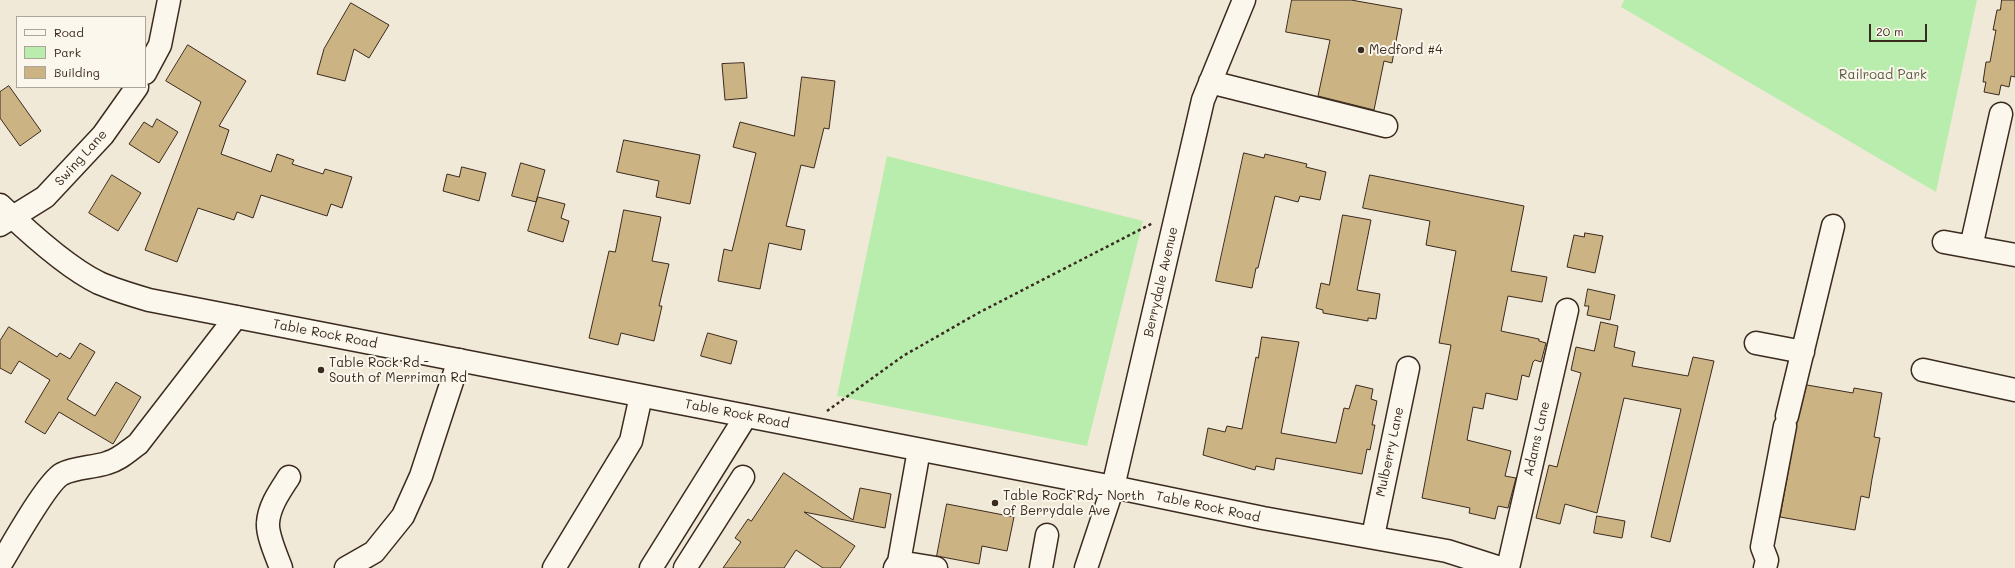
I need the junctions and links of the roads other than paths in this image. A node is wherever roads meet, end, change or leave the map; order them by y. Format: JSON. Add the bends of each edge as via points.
{"nodes":[{"id":1,"x":169,"y":0,"type":"edge"},
{"id":2,"x":1244,"y":0,"type":"edge"},
{"id":3,"x":146,"y":71,"type":"edge"},
{"id":4,"x":1210,"y":82,"type":"junction"},
{"id":5,"x":136,"y":88,"type":"edge"},
{"id":6,"x":2001,"y":114,"type":"dead end"},
{"id":7,"x":1386,"y":126,"type":"dead end"},
{"id":8,"x":4,"y":216,"type":"edge"},
{"id":9,"x":1833,"y":226,"type":"dead end"},
{"id":10,"x":1944,"y":242,"type":"dead end"},
{"id":11,"x":1971,"y":247,"type":"junction"},
{"id":12,"x":2015,"y":255,"type":"edge"},
{"id":13,"x":1567,"y":310,"type":"dead end"},
{"id":14,"x":236,"y":317,"type":"junction"},
{"id":15,"x":1756,"y":343,"type":"dead end"},
{"id":16,"x":1802,"y":352,"type":"junction"},
{"id":17,"x":459,"y":360,"type":"junction"},
{"id":18,"x":1408,"y":368,"type":"dead end"},
{"id":19,"x":1923,"y":370,"type":"dead end"},
{"id":20,"x":2015,"y":390,"type":"edge"},
{"id":21,"x":641,"y":396,"type":"junction"},
{"id":22,"x":746,"y":416,"type":"junction"},
{"id":23,"x":920,"y":450,"type":"junction"},
{"id":24,"x":289,"y":477,"type":"dead end"},
{"id":25,"x":743,"y":477,"type":"dead end"},
{"id":26,"x":1113,"y":487,"type":"junction"},
{"id":27,"x":686,"y":511,"type":"junction"},
{"id":28,"x":711,"y":527,"type":"junction"},
{"id":29,"x":1046,"y":536,"type":"dead end"},
{"id":30,"x":1373,"y":536,"type":"junction"},
{"id":31,"x":0,"y":565,"type":"edge"},
{"id":32,"x":897,"y":565,"type":"edge"},
{"id":33,"x":653,"y":567,"type":"edge"},
{"id":34,"x":281,"y":568,"type":"edge"},
{"id":35,"x":346,"y":568,"type":"edge"},
{"id":36,"x":554,"y":568,"type":"edge"},
{"id":37,"x":685,"y":568,"type":"edge"},
{"id":38,"x":936,"y":568,"type":"edge"},
{"id":39,"x":1041,"y":568,"type":"edge"},
{"id":40,"x":1086,"y":568,"type":"edge"},
{"id":41,"x":1500,"y":568,"type":"edge"},
{"id":42,"x":1508,"y":568,"type":"edge"},
{"id":43,"x":1765,"y":568,"type":"edge"}],
"edges":[{"from":1,"to":3,"type":"street","via":[[160,45]]},
{"from":2,"to":4,"type":"street","name":"Berrydale Avenue"},
{"from":4,"to":7,"type":"street"},
{"from":4,"to":26,"type":"street","name":"Berrydale Avenue","via":[[1203,100]]},
{"from":5,"to":8,"type":"street","name":"Swing Lane","via":[[103,135],[45,197]]},
{"from":6,"to":11,"type":"street"},
{"from":8,"to":14,"type":"street","name":"Table Rock Road","via":[[99,282],[149,300]]},
{"from":9,"to":16,"type":"street"},
{"from":10,"to":11,"type":"street"},
{"from":11,"to":12,"type":"street"},
{"from":13,"to":42,"type":"street","name":"Adams Lane"},
{"from":14,"to":17,"type":"street","name":"Table Rock Road"},
{"from":14,"to":31,"type":"street","via":[[138,444],[107,463],[60,475],[46,491]]},
{"from":15,"to":16,"type":"street"},
{"from":16,"to":43,"type":"street","via":[[1762,547],[1767,560]]},
{"from":17,"to":21,"type":"street","name":"Table Rock Road"},
{"from":17,"to":35,"type":"street","via":[[421,476],[403,516],[374,552]]},
{"from":18,"to":30,"type":"street","name":"Mulberry Lane"},
{"from":19,"to":20,"type":"street"},
{"from":21,"to":22,"type":"street","name":"Table Rock Road"},
{"from":21,"to":36,"type":"street","via":[[631,441]]},
{"from":22,"to":23,"type":"street","name":"Table Rock Road"},
{"from":22,"to":27,"type":"street"},
{"from":23,"to":26,"type":"street","name":"Table Rock Road"},
{"from":23,"to":32,"type":"street"},
{"from":24,"to":34,"type":"street","via":[[275,499],[268,523]]},
{"from":25,"to":28,"type":"street"},
{"from":26,"to":30,"type":"street","name":"Table Rock Road","via":[[1263,518]]},
{"from":26,"to":40,"type":"street","name":"Berrydale Avenue"},
{"from":27,"to":28,"type":"street"},
{"from":27,"to":33,"type":"street"},
{"from":28,"to":37,"type":"street"},
{"from":29,"to":39,"type":"street"},
{"from":30,"to":41,"type":"street","name":"Table Rock Road","via":[[1447,550]]},
{"from":32,"to":38,"type":"street"}]}
